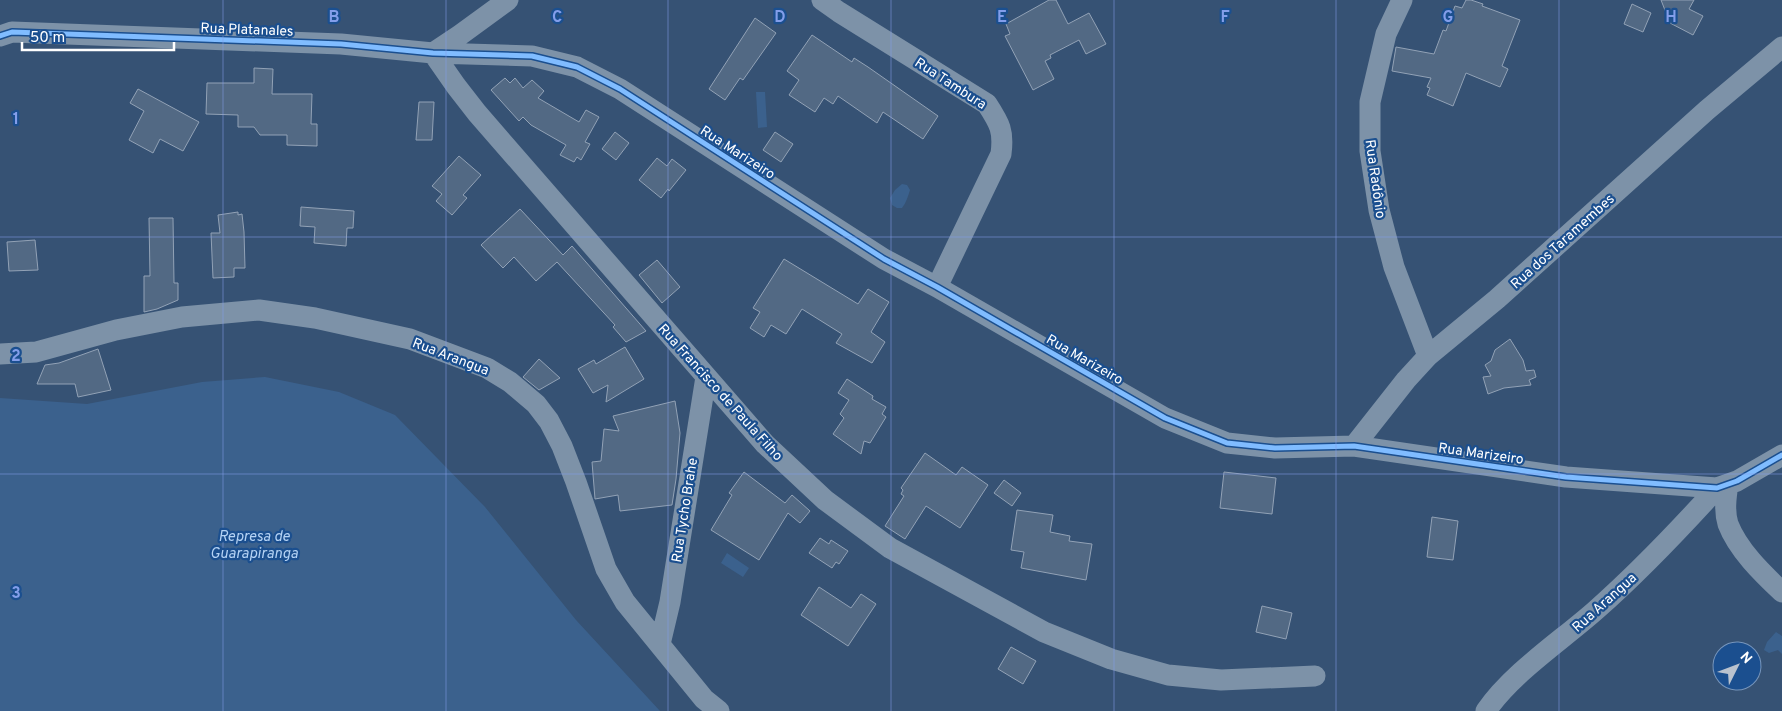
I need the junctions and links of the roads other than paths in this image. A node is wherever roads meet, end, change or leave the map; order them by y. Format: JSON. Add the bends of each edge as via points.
{"nodes":[{"id":1,"x":508,"y":0,"type":"edge"},
{"id":2,"x":822,"y":0,"type":"edge"},
{"id":3,"x":1402,"y":0,"type":"edge"},
{"id":4,"x":4,"y":30,"type":"edge"},
{"id":5,"x":1782,"y":47,"type":"edge"},
{"id":6,"x":433,"y":53,"type":"junction"},
{"id":7,"x":937,"y":287,"type":"junction"},
{"id":8,"x":0,"y":354,"type":"edge"},
{"id":9,"x":1428,"y":356,"type":"junction"},
{"id":10,"x":706,"y":377,"type":"junction"},
{"id":11,"x":1354,"y":446,"type":"junction"},
{"id":12,"x":1782,"y":455,"type":"edge"},
{"id":13,"x":1723,"y":486,"type":"junction"},
{"id":14,"x":1782,"y":592,"type":"edge"},
{"id":15,"x":660,"y":644,"type":"junction"},
{"id":16,"x":1315,"y":676,"type":"dead end"},
{"id":17,"x":719,"y":711,"type":"edge"},
{"id":18,"x":1486,"y":711,"type":"edge"}],
"edges":[{"from":1,"to":6,"type":"street"},
{"from":2,"to":7,"type":"street","name":"Rua Tambura","via":[[987,104],[1000,124],[1003,138],[1001,154]]},
{"from":3,"to":9,"type":"street","name":"Rua Radônio","via":[[1386,34],[1370,102],[1370,151],[1379,210],[1394,268]]},
{"from":4,"to":6,"type":"street","name":"Rua Platanales","via":[[341,44]]},
{"from":5,"to":9,"type":"street","name":"Rua dos Taramembes","via":[[1706,110],[1497,299]]},
{"from":6,"to":7,"type":"street","name":"Rua Marizeiro","via":[[532,56],[576,67],[620,89],[884,259]]},
{"from":6,"to":10,"type":"street","name":"Rua Francisco de Paula Filho","via":[[477,113]]},
{"from":7,"to":11,"type":"street","name":"Rua Marizeiro","via":[[1165,418],[1227,443],[1275,448]]},
{"from":8,"to":15,"type":"street","name":"Rua Arangua","via":[[36,352],[116,330],[182,317],[259,310],[315,318],[410,339],[487,368],[536,404],[549,421],[576,482],[606,569],[625,602]]},
{"from":9,"to":11,"type":"street","name":"Rua dos Taramembes"},
{"from":10,"to":15,"type":"street","name":"Rua Tycho Brahe","via":[[670,602]]},
{"from":10,"to":16,"type":"street","name":"Rua Francisco de Paula Filho","via":[[765,444],[840,511],[890,548],[1044,632],[1111,660],[1168,675],[1221,680]]},
{"from":11,"to":13,"type":"street","name":"Rua Marizeiro","via":[[1606,481]]},
{"from":12,"to":13,"type":"street"},
{"from":13,"to":14,"type":"street","via":[[1728,523],[1736,538]]},
{"from":13,"to":18,"type":"street","name":"Rua Arangua","via":[[1647,563],[1509,684]]},
{"from":15,"to":17,"type":"street","name":"Rua Arangua","via":[[704,699]]}]}
